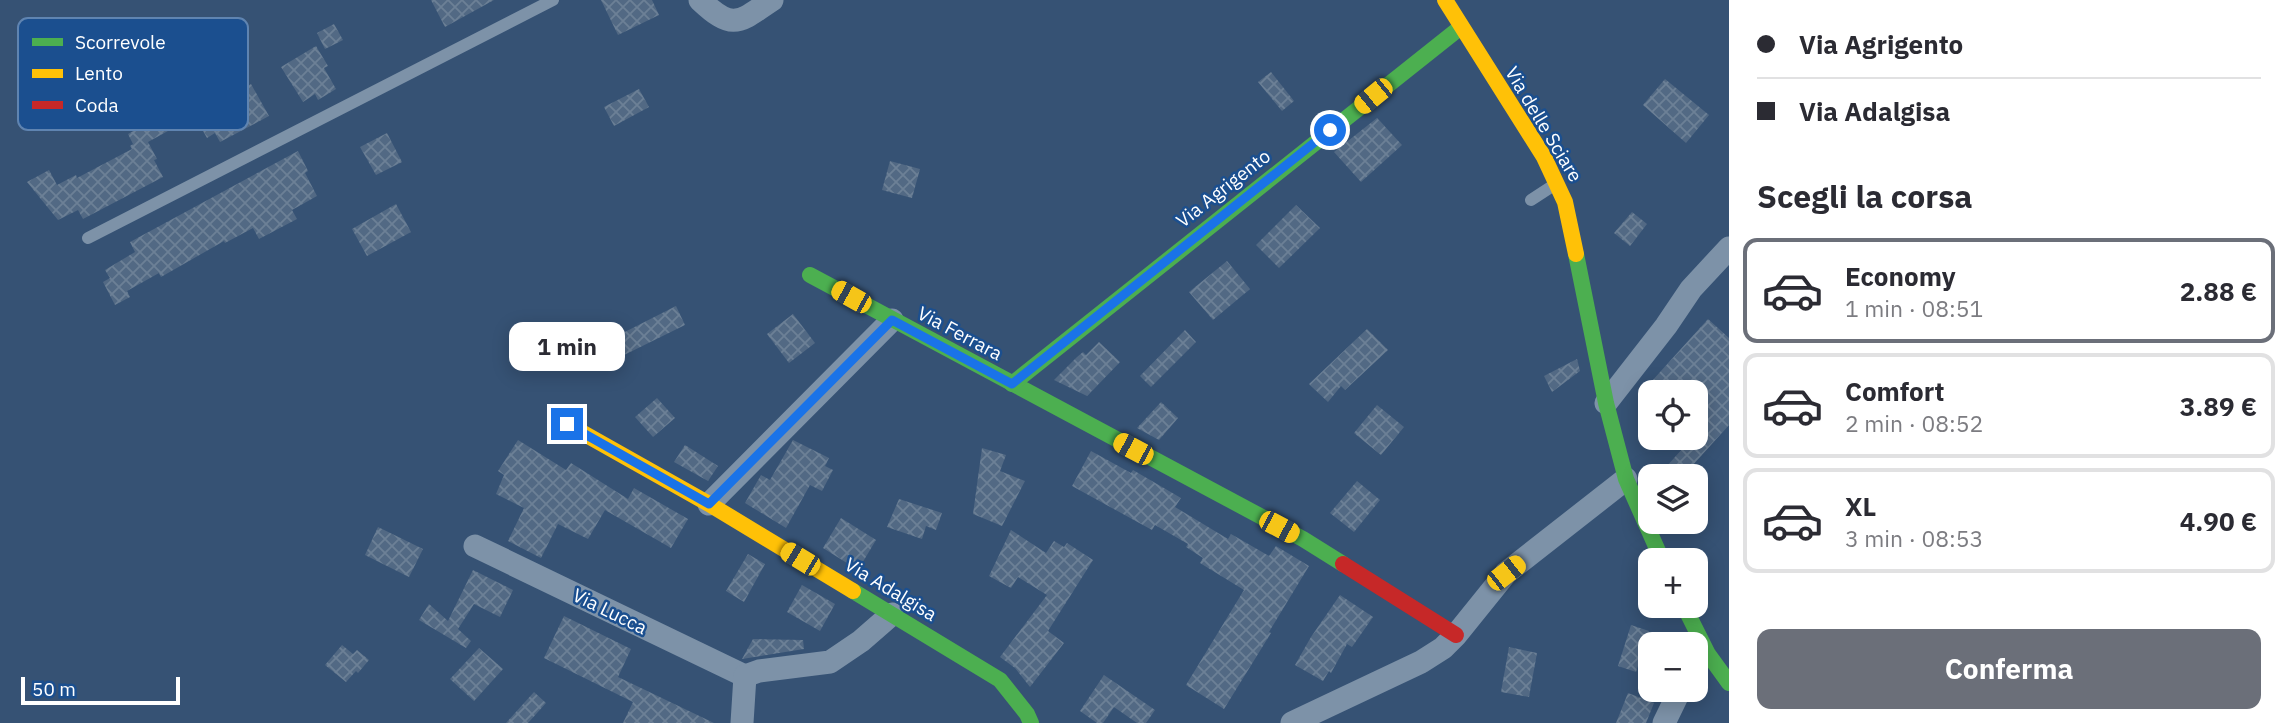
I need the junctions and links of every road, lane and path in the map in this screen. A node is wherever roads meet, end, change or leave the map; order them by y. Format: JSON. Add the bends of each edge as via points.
{"nodes":[{"id":1,"x":553,"y":0,"type":"edge"},
{"id":2,"x":700,"y":0,"type":"edge"},
{"id":3,"x":772,"y":0,"type":"edge"},
{"id":4,"x":1445,"y":0,"type":"edge"},
{"id":5,"x":1461,"y":27,"type":"junction"},
{"id":6,"x":1558,"y":183,"type":"junction"},
{"id":7,"x":1531,"y":200,"type":"dead end"},
{"id":8,"x":88,"y":238,"type":"dead end"},
{"id":9,"x":1729,"y":248,"type":"edge"},
{"id":10,"x":810,"y":275,"type":"dead end"},
{"id":11,"x":892,"y":320,"type":"junction"},
{"id":12,"x":1012,"y":384,"type":"junction"},
{"id":13,"x":1606,"y":403,"type":"junction"},
{"id":14,"x":567,"y":424,"type":"dead end"},
{"id":15,"x":1626,"y":479,"type":"junction"},
{"id":16,"x":709,"y":504,"type":"junction"},
{"id":17,"x":475,"y":546,"type":"dead end"},
{"id":18,"x":1657,"y":548,"type":"edge"},
{"id":19,"x":892,"y":614,"type":"junction"},
{"id":20,"x":1456,"y":635,"type":"junction"},
{"id":21,"x":1708,"y":665,"type":"edge"},
{"id":22,"x":745,"y":677,"type":"junction"},
{"id":23,"x":1729,"y":683,"type":"edge"},
{"id":24,"x":1674,"y":702,"type":"edge"},
{"id":25,"x":743,"y":723,"type":"edge"},
{"id":26,"x":1031,"y":723,"type":"edge"},
{"id":27,"x":1292,"y":723,"type":"edge"},
{"id":28,"x":1664,"y":723,"type":"edge"}],
"edges":[{"from":1,"to":8,"type":"lane"},
{"from":2,"to":3,"type":"street","via":[[727,21],[741,21]]},
{"from":4,"to":5,"type":"street","name":"Via delle Sciare"},
{"from":5,"to":6,"type":"street","name":"Via delle Sciare"},
{"from":5,"to":12,"type":"street","name":"Via Agrigento"},
{"from":6,"to":7,"type":"lane"},
{"from":6,"to":13,"type":"street","name":"Via delle Sciare"},
{"from":9,"to":13,"type":"street","via":[[1691,289]]},
{"from":10,"to":11,"type":"street","name":"Via Ferrara"},
{"from":11,"to":12,"type":"street","name":"Via Ferrara"},
{"from":11,"to":16,"type":"street"},
{"from":12,"to":20,"type":"street","name":"Via Ferrara","via":[[1303,540]]},
{"from":13,"to":15,"type":"street","name":"Via delle Sciare"},
{"from":14,"to":16,"type":"street","name":"Via Adalgisa"},
{"from":15,"to":18,"type":"street","name":"Via delle Sciare"},
{"from":15,"to":20,"type":"street","via":[[1506,573]]},
{"from":16,"to":19,"type":"street","name":"Via Adalgisa"},
{"from":17,"to":22,"type":"street","name":"Via Lucca"},
{"from":19,"to":22,"type":"street","via":[[830,662]]},
{"from":19,"to":26,"type":"street","name":"Via Adalgisa","via":[[1000,680]]},
{"from":20,"to":27,"type":"street","via":[[1421,662]]},
{"from":21,"to":23,"type":"street"},
{"from":22,"to":25,"type":"street"},
{"from":24,"to":28,"type":"street"}]}
